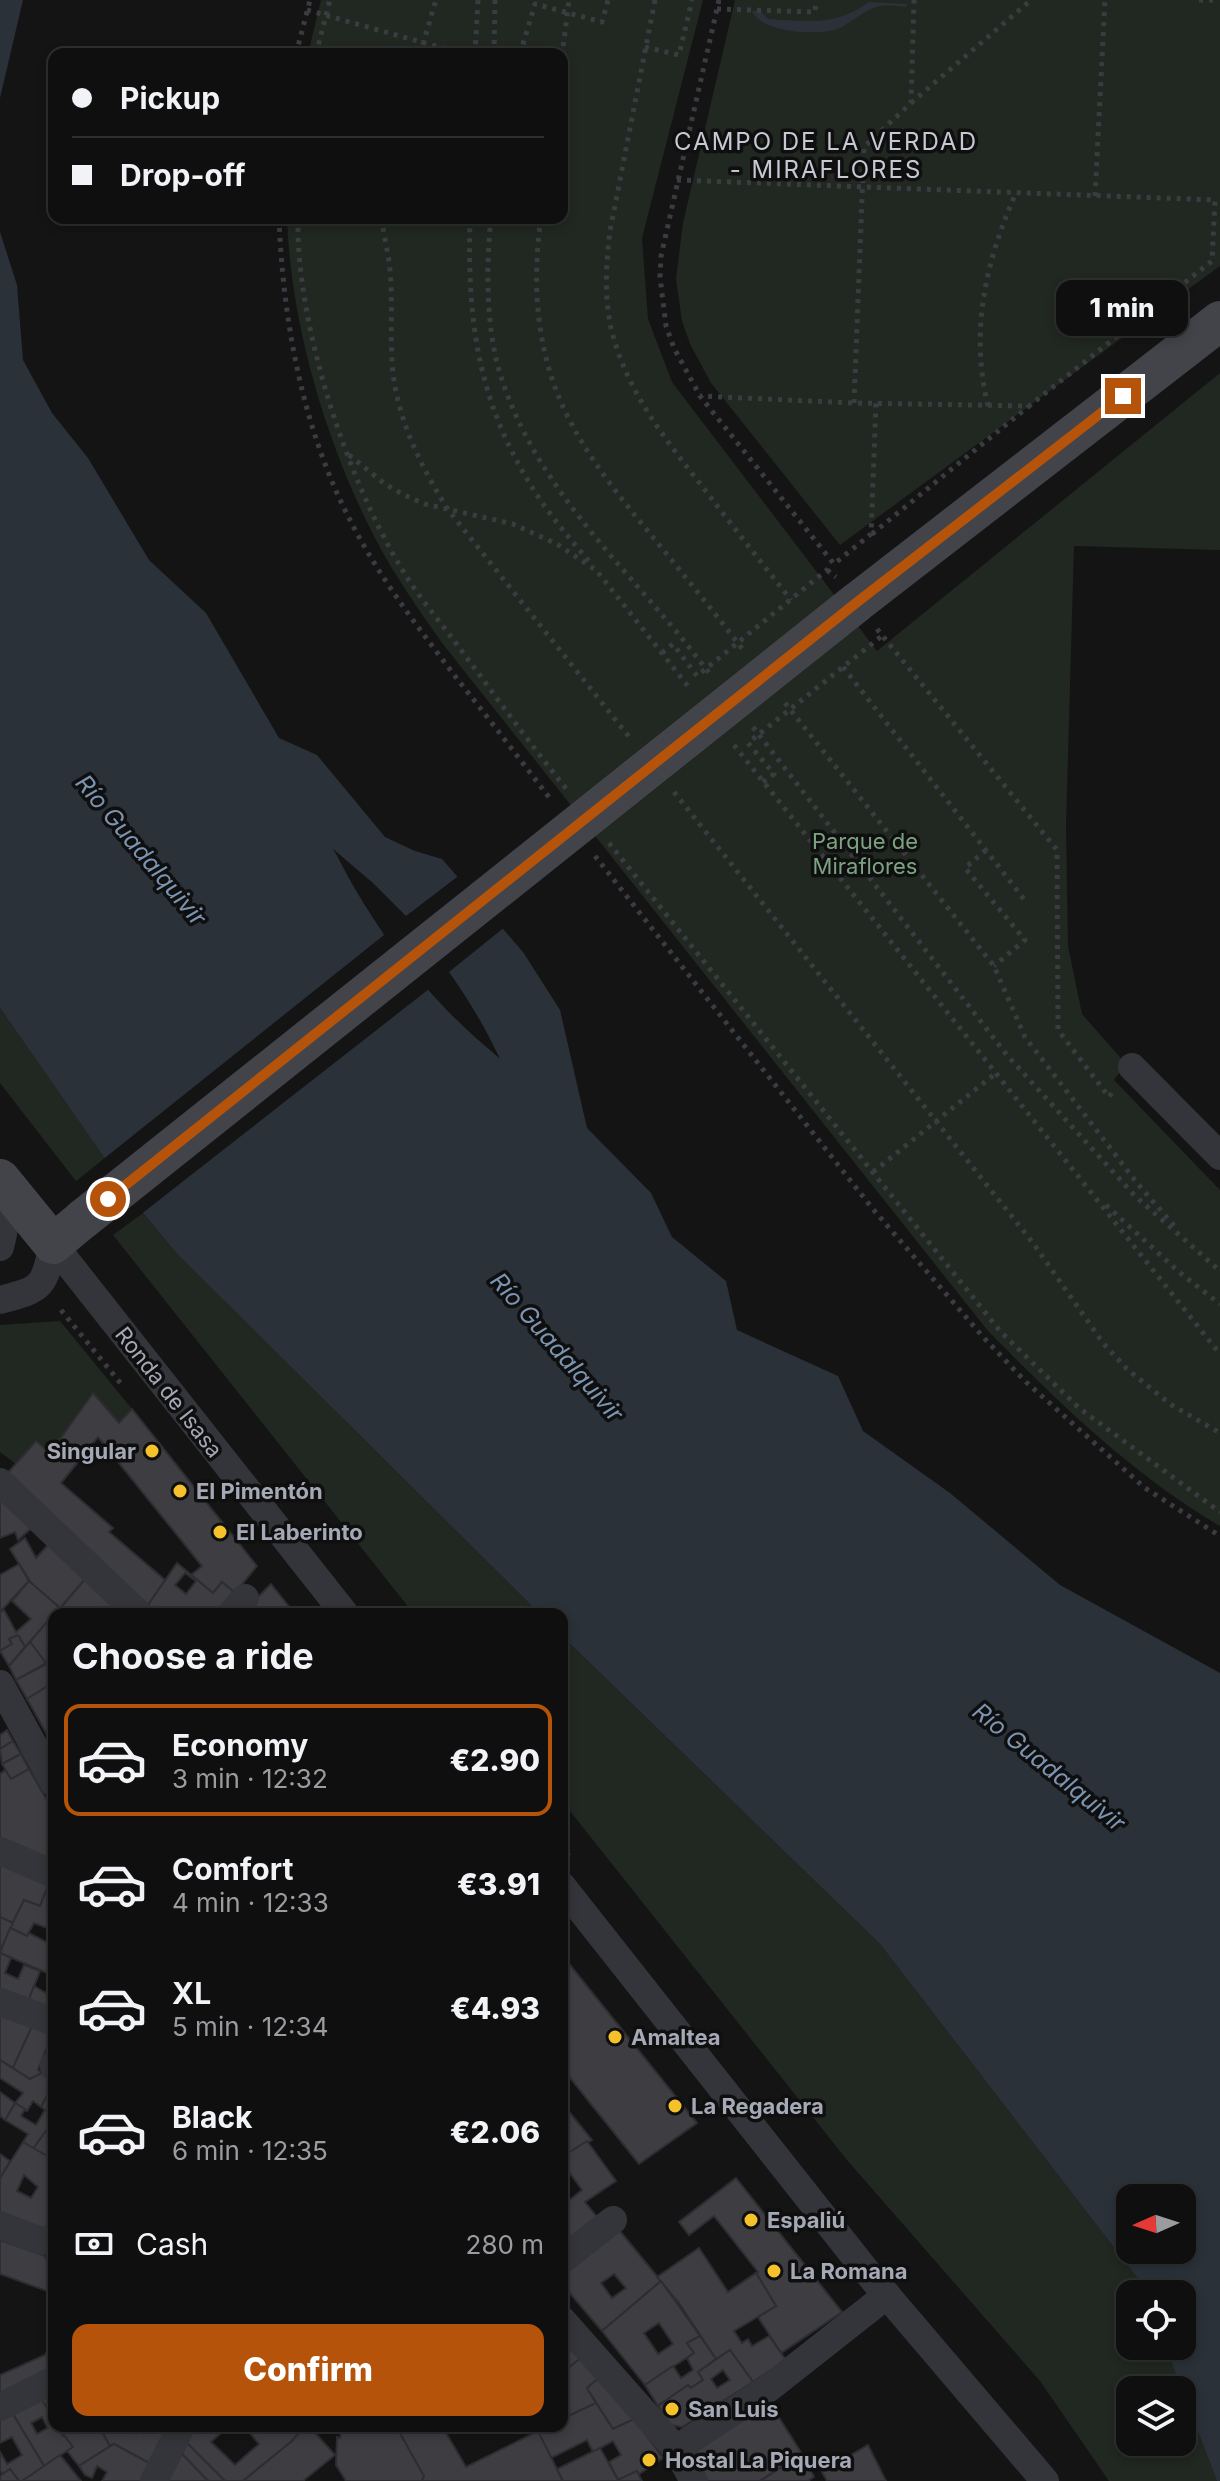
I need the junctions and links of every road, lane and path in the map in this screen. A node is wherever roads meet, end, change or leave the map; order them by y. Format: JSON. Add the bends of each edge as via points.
{"nodes":[{"id":1,"x":310,"y":0,"type":"edge"},
{"id":2,"x":330,"y":0,"type":"edge"},
{"id":3,"x":436,"y":0,"type":"edge"},
{"id":4,"x":478,"y":0,"type":"edge"},
{"id":5,"x":495,"y":0,"type":"edge"},
{"id":6,"x":569,"y":0,"type":"edge"},
{"id":7,"x":608,"y":0,"type":"edge"},
{"id":8,"x":655,"y":0,"type":"edge"},
{"id":9,"x":692,"y":0,"type":"edge"},
{"id":10,"x":719,"y":0,"type":"edge"},
{"id":11,"x":816,"y":0,"type":"edge"},
{"id":12,"x":914,"y":0,"type":"edge"},
{"id":13,"x":1031,"y":0,"type":"edge"},
{"id":14,"x":1105,"y":0,"type":"edge"},
{"id":15,"x":1199,"y":0,"type":"edge"},
{"id":16,"x":1217,"y":0,"type":"edge"},
{"id":17,"x":717,"y":9,"type":"junction"},
{"id":18,"x":307,"y":10,"type":"junction"},
{"id":19,"x":566,"y":12,"type":"junction"},
{"id":20,"x":326,"y":14,"type":"junction"},
{"id":21,"x":424,"y":42,"type":"junction"},
{"id":22,"x":645,"y":47,"type":"junction"},
{"id":23,"x":298,"y":48,"type":"edge"},
{"id":24,"x":318,"y":48,"type":"edge"},
{"id":25,"x":422,"y":48,"type":"edge"},
{"id":26,"x":444,"y":48,"type":"edge"},
{"id":27,"x":475,"y":48,"type":"edge"},
{"id":28,"x":494,"y":48,"type":"edge"},
{"id":29,"x":522,"y":48,"type":"edge"},
{"id":30,"x":563,"y":48,"type":"edge"},
{"id":31,"x":911,"y":103,"type":"junction"},
{"id":32,"x":677,"y":180,"type":"junction"},
{"id":33,"x":862,"y":189,"type":"junction"},
{"id":34,"x":1016,"y":193,"type":"junction"},
{"id":35,"x":1095,"y":196,"type":"junction"},
{"id":36,"x":279,"y":224,"type":"edge"},
{"id":37,"x":298,"y":224,"type":"edge"},
{"id":38,"x":383,"y":224,"type":"edge"},
{"id":39,"x":470,"y":224,"type":"edge"},
{"id":40,"x":490,"y":224,"type":"edge"},
{"id":41,"x":540,"y":224,"type":"edge"},
{"id":42,"x":1220,"y":321,"type":"edge"},
{"id":43,"x":700,"y":396,"type":"junction"},
{"id":44,"x":854,"y":403,"type":"junction"},
{"id":45,"x":876,"y":403,"type":"junction"},
{"id":46,"x":988,"y":406,"type":"junction"},
{"id":47,"x":1029,"y":406,"type":"junction"},
{"id":48,"x":346,"y":453,"type":"junction"},
{"id":49,"x":449,"y":511,"type":"junction"},
{"id":50,"x":871,"y":534,"type":"junction"},
{"id":51,"x":834,"y":564,"type":"junction"},
{"id":52,"x":597,"y":571,"type":"junction"},
{"id":53,"x":791,"y":600,"type":"junction"},
{"id":54,"x":738,"y":643,"type":"junction"},
{"id":55,"x":662,"y":653,"type":"junction"},
{"id":56,"x":843,"y":667,"type":"junction"},
{"id":57,"x":706,"y":668,"type":"junction"},
{"id":58,"x":762,"y":678,"type":"junction"},
{"id":59,"x":715,"y":679,"type":"dead end"},
{"id":60,"x":699,"y":700,"type":"dead end"},
{"id":61,"x":790,"y":709,"type":"junction"},
{"id":62,"x":750,"y":724,"type":"dead end"},
{"id":63,"x":759,"y":735,"type":"junction"},
{"id":64,"x":727,"y":736,"type":"dead end"},
{"id":65,"x":638,"y":748,"type":"dead end"},
{"id":66,"x":763,"y":782,"type":"junction"},
{"id":67,"x":668,"y":785,"type":"dead end"},
{"id":68,"x":574,"y":798,"type":"dead end"},
{"id":69,"x":557,"y":808,"type":"dead end"},
{"id":70,"x":603,"y":836,"type":"dead end"},
{"id":71,"x":587,"y":845,"type":"dead end"},
{"id":72,"x":986,"y":850,"type":"junction"},
{"id":73,"x":1027,"y":903,"type":"dead end"},
{"id":74,"x":994,"y":966,"type":"junction"},
{"id":75,"x":1132,"y":1067,"type":"dead end"},
{"id":76,"x":996,"y":1073,"type":"junction"},
{"id":77,"x":1109,"y":1097,"type":"dead end"},
{"id":78,"x":936,"y":1122,"type":"junction"},
{"id":79,"x":1220,"y":1156,"type":"edge"},
{"id":80,"x":873,"y":1172,"type":"junction"},
{"id":81,"x":0,"y":1179,"type":"edge"},
{"id":82,"x":0,"y":1186,"type":"edge"},
{"id":83,"x":1094,"y":1194,"type":"junction"},
{"id":84,"x":53,"y":1244,"type":"junction"},
{"id":85,"x":1190,"y":1244,"type":"junction"},
{"id":86,"x":0,"y":1247,"type":"edge"},
{"id":87,"x":1220,"y":1271,"type":"edge"},
{"id":88,"x":0,"y":1300,"type":"edge"},
{"id":89,"x":1220,"y":1304,"type":"edge"},
{"id":90,"x":1220,"y":1354,"type":"edge"},
{"id":91,"x":1220,"y":1433,"type":"edge"},
{"id":92,"x":0,"y":1482,"type":"edge"},
{"id":93,"x":1220,"y":1512,"type":"edge"},
{"id":94,"x":1220,"y":1536,"type":"edge"},
{"id":95,"x":133,"y":1608,"type":"edge"},
{"id":96,"x":340,"y":1608,"type":"edge"},
{"id":97,"x":0,"y":1684,"type":"edge"},
{"id":98,"x":48,"y":1769,"type":"edge"},
{"id":99,"x":0,"y":1851,"type":"edge"},
{"id":100,"x":48,"y":1871,"type":"edge"},
{"id":101,"x":568,"y":1894,"type":"edge"},
{"id":102,"x":0,"y":2002,"type":"edge"},
{"id":103,"x":48,"y":2020,"type":"edge"},
{"id":104,"x":613,"y":2220,"type":"dead end"},
{"id":105,"x":0,"y":2225,"type":"edge"},
{"id":106,"x":48,"y":2240,"type":"edge"},
{"id":107,"x":568,"y":2255,"type":"edge"},
{"id":108,"x":887,"y":2295,"type":"junction"},
{"id":109,"x":568,"y":2327,"type":"edge"},
{"id":110,"x":48,"y":2383,"type":"edge"},
{"id":111,"x":0,"y":2407,"type":"edge"},
{"id":112,"x":178,"y":2432,"type":"edge"},
{"id":113,"x":676,"y":2449,"type":"junction"},
{"id":114,"x":689,"y":2479,"type":"edge"},
{"id":115,"x":154,"y":2481,"type":"edge"},
{"id":116,"x":1045,"y":2481,"type":"edge"}],
"edges":[{"from":1,"to":18,"type":"path"},
{"from":2,"to":20,"type":"path"},
{"from":3,"to":21,"type":"path"},
{"from":4,"to":27,"type":"path"},
{"from":5,"to":28,"type":"path"},
{"from":6,"to":19,"type":"path"},
{"from":7,"to":19,"type":"path","via":[[602,22]]},
{"from":8,"to":22,"type":"path"},
{"from":9,"to":22,"type":"path","via":[[679,55]]},
{"from":10,"to":17,"type":"path"},
{"from":11,"to":17,"type":"path","via":[[815,12]]},
{"from":12,"to":31,"type":"path"},
{"from":13,"to":31,"type":"path"},
{"from":14,"to":35,"type":"path"},
{"from":15,"to":16,"type":"path"},
{"from":17,"to":32,"type":"path"},
{"from":18,"to":20,"type":"path"},
{"from":18,"to":23,"type":"path"},
{"from":19,"to":29,"type":"path","via":[[535,4]]},
{"from":19,"to":30,"type":"path"},
{"from":20,"to":21,"type":"path"},
{"from":20,"to":24,"type":"path"},
{"from":21,"to":25,"type":"path"},
{"from":21,"to":26,"type":"path"},
{"from":22,"to":53,"type":"path","via":[[606,262],[611,326],[643,407]]},
{"from":31,"to":33,"type":"path","via":[[864,147]]},
{"from":32,"to":33,"type":"path"},
{"from":32,"to":43,"type":"path","via":[[661,256],[662,301],[674,348]]},
{"from":33,"to":34,"type":"path"},
{"from":33,"to":44,"type":"path"},
{"from":34,"to":35,"type":"path"},
{"from":34,"to":46,"type":"path","via":[[986,272],[979,361]]},
{"from":35,"to":47,"type":"path","via":[[1215,200],[1212,261]]},
{"from":36,"to":69,"type":"path","via":[[286,312],[296,359],[312,421],[352,524],[405,611]]},
{"from":37,"to":48,"type":"path","via":[[304,294]]},
{"from":38,"to":49,"type":"path","via":[[399,401],[417,456]]},
{"from":39,"to":52,"type":"path","via":[[470,308],[493,410],[536,493]]},
{"from":40,"to":57,"type":"path","via":[[490,314],[499,369],[518,421],[559,491],[603,549]]},
{"from":41,"to":54,"type":"path","via":[[535,273],[538,313],[555,387],[570,421],[608,482]]},
{"from":42,"to":58,"type":"street","bridge":true},
{"from":43,"to":44,"type":"path"},
{"from":43,"to":51,"type":"path"},
{"from":44,"to":45,"type":"path"},
{"from":45,"to":46,"type":"path"},
{"from":45,"to":50,"type":"path"},
{"from":46,"to":47,"type":"path"},
{"from":47,"to":50,"type":"path"},
{"from":48,"to":49,"type":"path","via":[[404,495]]},
{"from":48,"to":68,"type":"path","via":[[403,572]]},
{"from":49,"to":52,"type":"path","via":[[523,528]]},
{"from":49,"to":65,"type":"path"},
{"from":50,"to":51,"type":"path"},
{"from":51,"to":53,"type":"path"},
{"from":52,"to":55,"type":"path"},
{"from":53,"to":54,"type":"path"},
{"from":54,"to":57,"type":"path"},
{"from":54,"to":58,"type":"path"},
{"from":55,"to":57,"type":"path","via":[[673,644],[697,676]]},
{"from":55,"to":60,"type":"path"},
{"from":56,"to":61,"type":"path"},
{"from":56,"to":72,"type":"path"},
{"from":56,"to":77,"type":"path","via":[[883,635],[1057,850],[1058,1030]]},
{"from":57,"to":59,"type":"path"},
{"from":58,"to":61,"type":"path"},
{"from":58,"to":84,"type":"street","bridge":true},
{"from":61,"to":63,"type":"path"},
{"from":61,"to":74,"type":"path"},
{"from":62,"to":63,"type":"path"},
{"from":63,"to":66,"type":"path","via":[[748,743],[774,774]]},
{"from":63,"to":85,"type":"path","via":[[1006,1054],[1135,1196]]},
{"from":64,"to":66,"type":"path"},
{"from":66,"to":76,"type":"path"},
{"from":67,"to":78,"type":"path"},
{"from":70,"to":80,"type":"path"},
{"from":71,"to":94,"type":"path","via":[[862,1196],[984,1338],[1145,1488]]},
{"from":72,"to":73,"type":"path"},
{"from":72,"to":74,"type":"path","via":[[965,868],[1025,940]]},
{"from":74,"to":85,"type":"path","via":[[1025,1037]]},
{"from":75,"to":79,"type":"street"},
{"from":76,"to":78,"type":"path"},
{"from":76,"to":83,"type":"path"},
{"from":78,"to":80,"type":"path"},
{"from":78,"to":91,"type":"path","via":[[1127,1369],[1170,1404]]},
{"from":80,"to":93,"type":"path","via":[[1000,1331],[1079,1408]]},
{"from":81,"to":84,"type":"street"},
{"from":82,"to":86,"type":"street","via":[[6,1219]]},
{"from":83,"to":89,"type":"path"},
{"from":83,"to":90,"type":"path"},
{"from":84,"to":88,"type":"street","via":[[40,1285]]},
{"from":84,"to":96,"type":"street","name":"Ronda de Isasa"},
{"from":85,"to":87,"type":"path"},
{"from":92,"to":95,"type":"street"},
{"from":97,"to":98,"type":"street"},
{"from":99,"to":100,"type":"street"},
{"from":101,"to":108,"type":"street"},
{"from":102,"to":103,"type":"street"},
{"from":104,"to":107,"type":"street"},
{"from":105,"to":106,"type":"street"},
{"from":108,"to":113,"type":"street","via":[[769,2388]]},
{"from":108,"to":116,"type":"street"},
{"from":109,"to":113,"type":"street"},
{"from":110,"to":111,"type":"street"},
{"from":112,"to":115,"type":"street"},
{"from":113,"to":114,"type":"street"}]}
